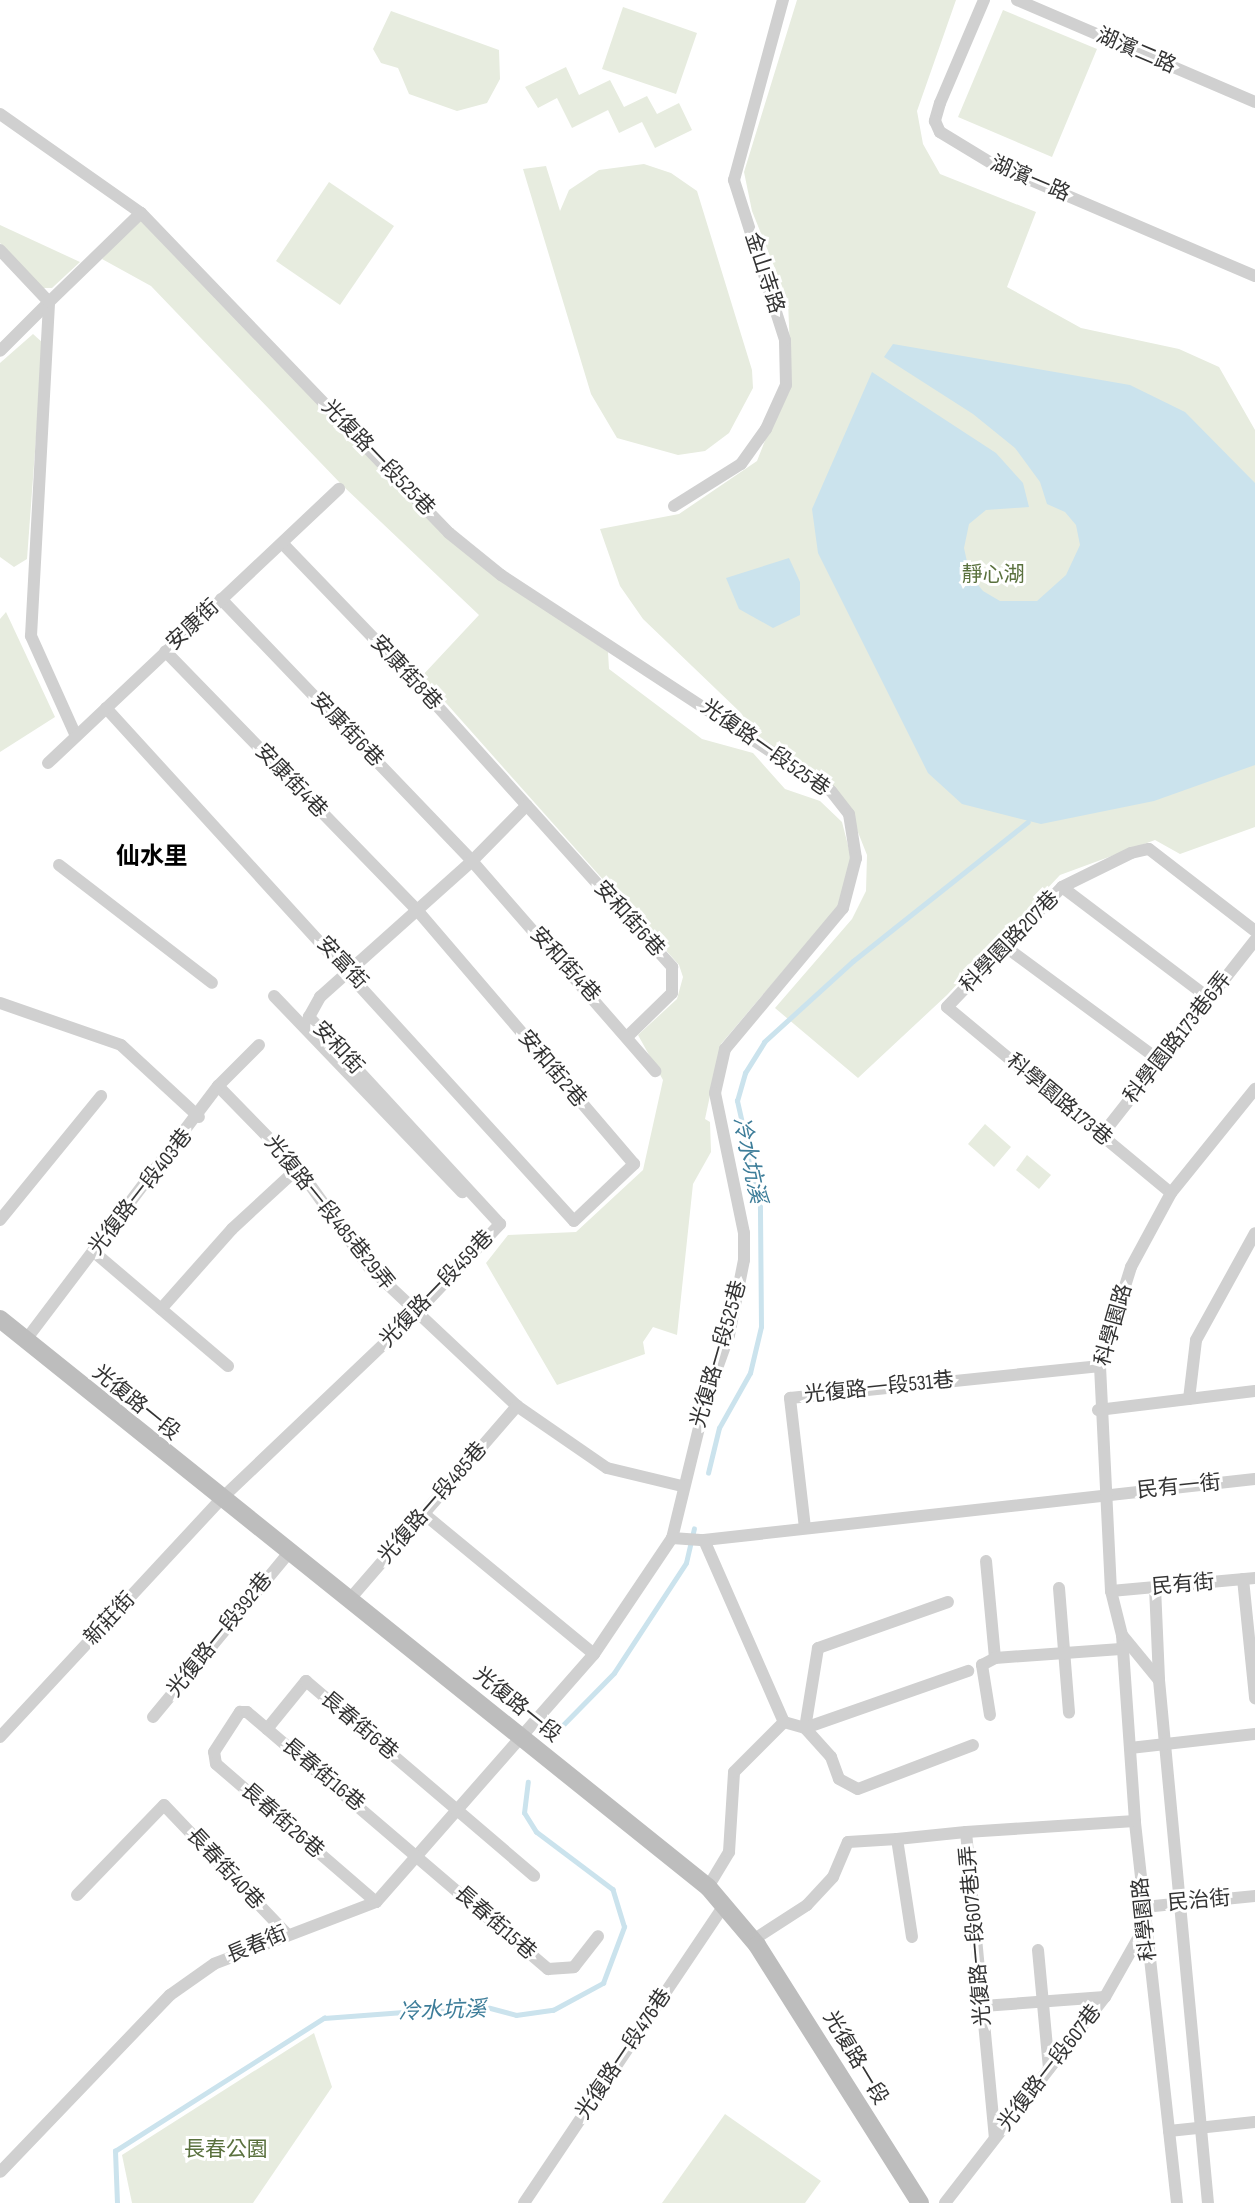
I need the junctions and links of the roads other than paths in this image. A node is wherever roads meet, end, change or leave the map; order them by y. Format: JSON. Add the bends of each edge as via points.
{"nodes":[{"id":1,"x":783,"y":0,"type":"edge"},
{"id":2,"x":984,"y":0,"type":"edge"},
{"id":3,"x":1017,"y":0,"type":"edge"},
{"id":4,"x":1255,"y":102,"type":"edge"},
{"id":5,"x":0,"y":114,"type":"edge"},
{"id":6,"x":141,"y":213,"type":"junction"},
{"id":7,"x":0,"y":250,"type":"edge"},
{"id":8,"x":1255,"y":276,"type":"edge"},
{"id":9,"x":49,"y":302,"type":"junction"},
{"id":10,"x":0,"y":351,"type":"edge"},
{"id":11,"x":339,"y":489,"type":"dead end"},
{"id":12,"x":674,"y":506,"type":"dead end"},
{"id":13,"x":283,"y":544,"type":"junction"},
{"id":14,"x":221,"y":599,"type":"junction"},
{"id":15,"x":165,"y":651,"type":"junction"},
{"id":16,"x":106,"y":708,"type":"junction"},
{"id":17,"x":76,"y":736,"type":"junction"},
{"id":18,"x":48,"y":763,"type":"dead end"},
{"id":19,"x":527,"y":805,"type":"junction"},
{"id":20,"x":472,"y":861,"type":"junction"},
{"id":21,"x":59,"y":865,"type":"dead end"},
{"id":22,"x":1062,"y":887,"type":"junction"},
{"id":23,"x":417,"y":910,"type":"junction"},
{"id":24,"x":1255,"y":931,"type":"edge"},
{"id":25,"x":1255,"y":939,"type":"edge"},
{"id":26,"x":1007,"y":948,"type":"junction"},
{"id":27,"x":350,"y":971,"type":"junction"},
{"id":28,"x":212,"y":984,"type":"dead end"},
{"id":29,"x":274,"y":996,"type":"dead end"},
{"id":30,"x":1209,"y":998,"type":"junction"},
{"id":31,"x":0,"y":1003,"type":"edge"},
{"id":32,"x":947,"y":1007,"type":"joint"},
{"id":33,"x":629,"y":1035,"type":"junction"},
{"id":34,"x":259,"y":1045,"type":"dead end"},
{"id":35,"x":1160,"y":1060,"type":"junction"},
{"id":36,"x":655,"y":1071,"type":"dead end"},
{"id":37,"x":218,"y":1086,"type":"junction"},
{"id":38,"x":1255,"y":1089,"type":"edge"},
{"id":39,"x":101,"y":1096,"type":"dead end"},
{"id":40,"x":199,"y":1117,"type":"junction"},
{"id":41,"x":1101,"y":1136,"type":"junction"},
{"id":42,"x":298,"y":1168,"type":"junction"},
{"id":43,"x":1171,"y":1193,"type":"junction"},
{"id":44,"x":0,"y":1220,"type":"edge"},
{"id":45,"x":574,"y":1221,"type":"joint"},
{"id":46,"x":500,"y":1224,"type":"junction"},
{"id":47,"x":1255,"y":1233,"type":"edge"},
{"id":48,"x":94,"y":1252,"type":"junction"},
{"id":49,"x":161,"y":1309,"type":"junction"},
{"id":50,"x":415,"y":1314,"type":"junction"},
{"id":51,"x":0,"y":1319,"type":"edge"},
{"id":52,"x":25,"y":1341,"type":"junction"},
{"id":53,"x":228,"y":1366,"type":"dead end"},
{"id":54,"x":1100,"y":1366,"type":"junction"},
{"id":55,"x":1255,"y":1391,"type":"edge"},
{"id":56,"x":1190,"y":1399,"type":"junction"},
{"id":57,"x":517,"y":1406,"type":"junction"},
{"id":58,"x":1098,"y":1410,"type":"junction"},
{"id":59,"x":1255,"y":1479,"type":"edge"},
{"id":60,"x":682,"y":1486,"type":"junction"},
{"id":61,"x":1103,"y":1495,"type":"junction"},
{"id":62,"x":220,"y":1500,"type":"junction"},
{"id":63,"x":424,"y":1514,"type":"junction"},
{"id":64,"x":805,"y":1528,"type":"junction"},
{"id":65,"x":672,"y":1538,"type":"junction"},
{"id":66,"x":704,"y":1540,"type":"junction"},
{"id":67,"x":288,"y":1554,"type":"junction"},
{"id":68,"x":986,"y":1561,"type":"dead end"},
{"id":69,"x":1249,"y":1579,"type":"edge"},
{"id":70,"x":1155,"y":1587,"type":"junction"},
{"id":71,"x":1059,"y":1588,"type":"dead end"},
{"id":72,"x":1111,"y":1591,"type":"junction"},
{"id":73,"x":349,"y":1600,"type":"junction"},
{"id":74,"x":948,"y":1602,"type":"dead end"},
{"id":75,"x":1122,"y":1635,"type":"junction"},
{"id":76,"x":1121,"y":1649,"type":"junction"},
{"id":77,"x":1064,"y":1653,"type":"junction"},
{"id":78,"x":594,"y":1654,"type":"junction"},
{"id":79,"x":995,"y":1658,"type":"junction"},
{"id":80,"x":1253,"y":1659,"type":"edge"},
{"id":81,"x":968,"y":1671,"type":"dead end"},
{"id":82,"x":1159,"y":1680,"type":"junction"},
{"id":83,"x":1255,"y":1698,"type":"edge"},
{"id":84,"x":1069,"y":1713,"type":"dead end"},
{"id":85,"x":990,"y":1715,"type":"dead end"},
{"id":86,"x":153,"y":1717,"type":"dead end"},
{"id":87,"x":784,"y":1722,"type":"junction"},
{"id":88,"x":805,"y":1728,"type":"junction"},
{"id":89,"x":3,"y":1729,"type":"edge"},
{"id":90,"x":267,"y":1729,"type":"junction"},
{"id":91,"x":227,"y":1730,"type":"joint"},
{"id":92,"x":1255,"y":1734,"type":"edge"},
{"id":93,"x":523,"y":1738,"type":"junction"},
{"id":94,"x":1166,"y":1744,"type":"junction"},
{"id":95,"x":973,"y":1745,"type":"dead end"},
{"id":96,"x":1130,"y":1748,"type":"junction"},
{"id":97,"x":460,"y":1810,"type":"junction"},
{"id":98,"x":1135,"y":1821,"type":"junction"},
{"id":99,"x":966,"y":1832,"type":"junction"},
{"id":100,"x":897,"y":1839,"type":"junction"},
{"id":101,"x":420,"y":1858,"type":"junction"},
{"id":102,"x":534,"y":1876,"type":"dead end"},
{"id":103,"x":708,"y":1887,"type":"junction"},
{"id":104,"x":77,"y":1895,"type":"dead end"},
{"id":105,"x":1255,"y":1896,"type":"edge"},
{"id":106,"x":376,"y":1902,"type":"junction"},
{"id":107,"x":1179,"y":1903,"type":"junction"},
{"id":108,"x":724,"y":1905,"type":"junction"},
{"id":109,"x":1144,"y":1907,"type":"junction"},
{"id":110,"x":1145,"y":1926,"type":"junction"},
{"id":111,"x":286,"y":1933,"type":"junction"},
{"id":112,"x":598,"y":1936,"type":"dead end"},
{"id":113,"x":912,"y":1937,"type":"dead end"},
{"id":114,"x":753,"y":1940,"type":"junction"},
{"id":115,"x":1038,"y":1950,"type":"dead end"},
{"id":116,"x":1105,"y":1997,"type":"junction"},
{"id":117,"x":1045,"y":2001,"type":"junction"},
{"id":118,"x":983,"y":2006,"type":"junction"},
{"id":119,"x":1049,"y":2068,"type":"junction"},
{"id":120,"x":1255,"y":2122,"type":"edge"},
{"id":121,"x":1200,"y":2128,"type":"junction"},
{"id":122,"x":1169,"y":2131,"type":"junction"},
{"id":123,"x":996,"y":2137,"type":"junction"},
{"id":124,"x":0,"y":2172,"type":"edge"},
{"id":125,"x":524,"y":2203,"type":"edge"},
{"id":126,"x":920,"y":2203,"type":"edge"},
{"id":127,"x":945,"y":2203,"type":"edge"},
{"id":128,"x":1177,"y":2203,"type":"edge"},
{"id":129,"x":1208,"y":2203,"type":"edge"}],
"edges":[{"from":1,"to":12,"type":"street","name":"金山寺路","via":[[734,180],[785,340],[786,385],[766,429],[741,464]]},
{"from":2,"to":8,"type":"street","name":"湖濱一路","via":[[939,103],[935,121],[940,132],[992,163]]},
{"from":3,"to":4,"type":"street","name":"湖濱二路"},
{"from":5,"to":6,"type":"street","name":"光復路一段525巷"},
{"from":6,"to":9,"type":"street"},
{"from":6,"to":60,"type":"street","name":"光復路一段525巷","via":[[449,533],[501,575],[779,753],[831,791],[849,814],[856,868],[843,908],[725,1050],[715,1093],[744,1233],[744,1260],[729,1335]]},
{"from":7,"to":9,"type":"street"},
{"from":9,"to":10,"type":"street"},
{"from":9,"to":17,"type":"street","via":[[31,636]]},
{"from":11,"to":13,"type":"street","name":"安康街"},
{"from":13,"to":14,"type":"street","name":"安康街"},
{"from":13,"to":19,"type":"street","name":"安康街8巷"},
{"from":14,"to":15,"type":"street","name":"安康街"},
{"from":14,"to":20,"type":"street","name":"安康街6巷"},
{"from":15,"to":16,"type":"street","name":"安康街"},
{"from":15,"to":23,"type":"street","name":"安康街4巷"},
{"from":16,"to":17,"type":"street","name":"安康街"},
{"from":16,"to":27,"type":"street","name":"安富街"},
{"from":17,"to":18,"type":"street","name":"安康街"},
{"from":19,"to":20,"type":"street","name":"安和街"},
{"from":19,"to":33,"type":"street","name":"安和街6巷","via":[[672,967],[672,993]]},
{"from":20,"to":23,"type":"street","name":"安和街"},
{"from":20,"to":33,"type":"street","name":"安和街4巷"},
{"from":21,"to":28,"type":"street"},
{"from":22,"to":24,"type":"street","name":"科學園路207巷","via":[[1112,859],[1149,849]]},
{"from":22,"to":26,"type":"street","name":"科學園路207巷"},
{"from":22,"to":30,"type":"street"},
{"from":23,"to":27,"type":"street","name":"安和街"},
{"from":23,"to":45,"type":"street","name":"安和街2巷","via":[[634,1164]]},
{"from":25,"to":30,"type":"street","name":"科學園路173巷6弄"},
{"from":26,"to":32,"type":"street","name":"科學園路207巷"},
{"from":26,"to":35,"type":"street"},
{"from":27,"to":45,"type":"street","name":"安富街"},
{"from":27,"to":46,"type":"street","name":"安和街","via":[[320,997],[309,1017]]},
{"from":29,"to":46,"type":"street","name":"光復路一段459巷","via":[[437,1172]]},
{"from":30,"to":35,"type":"street","name":"科學園路173巷6弄"},
{"from":31,"to":40,"type":"street","via":[[121,1045]]},
{"from":32,"to":41,"type":"street","name":"科學園路173巷"},
{"from":33,"to":36,"type":"street","name":"安和街4巷"},
{"from":34,"to":37,"type":"street","name":"光復路一段403巷"},
{"from":35,"to":41,"type":"street","name":"科學園路173巷6弄"},
{"from":37,"to":40,"type":"street","name":"光復路一段403巷"},
{"from":37,"to":42,"type":"street","name":"光復路一段485巷29弄"},
{"from":38,"to":43,"type":"street","name":"科學園路"},
{"from":39,"to":44,"type":"street"},
{"from":40,"to":48,"type":"street","name":"光復路一段403巷"},
{"from":41,"to":43,"type":"street","name":"科學園路173巷"},
{"from":42,"to":49,"type":"street","via":[[232,1229]]},
{"from":42,"to":50,"type":"street","name":"光復路一段485巷29弄","via":[[369,1267]]},
{"from":43,"to":54,"type":"street","name":"科學園路","via":[[1131,1266]]},
{"from":46,"to":50,"type":"street","name":"光復路一段459巷"},
{"from":47,"to":56,"type":"street","via":[[1196,1340]]},
{"from":48,"to":49,"type":"street"},
{"from":48,"to":52,"type":"street","name":"光復路一段403巷"},
{"from":49,"to":53,"type":"street"},
{"from":50,"to":57,"type":"street","name":"光復路一段485巷29弄"},
{"from":50,"to":62,"type":"street","name":"光復路一段459巷"},
{"from":51,"to":52,"type":"main road","name":"光復路一段"},
{"from":52,"to":62,"type":"main road","name":"光復路一段"},
{"from":54,"to":58,"type":"street","name":"科學園路"},
{"from":54,"to":64,"type":"street","name":"光復路一段531巷","via":[[790,1398]]},
{"from":55,"to":56,"type":"street"},
{"from":56,"to":58,"type":"street"},
{"from":57,"to":60,"type":"street","name":"光復路一段485巷29弄","via":[[608,1468]]},
{"from":57,"to":63,"type":"street","name":"光復路一段485巷"},
{"from":58,"to":61,"type":"street","name":"科學園路"},
{"from":59,"to":61,"type":"street","name":"民有一街"},
{"from":60,"to":65,"type":"street","name":"光復路一段525巷"},
{"from":61,"to":64,"type":"street"},
{"from":61,"to":72,"type":"street","name":"科學園路"},
{"from":62,"to":67,"type":"main road","name":"光復路一段"},
{"from":62,"to":89,"type":"street","name":"新莊街"},
{"from":63,"to":73,"type":"street","name":"光復路一段485巷"},
{"from":63,"to":78,"type":"street"},
{"from":64,"to":66,"type":"street"},
{"from":65,"to":66,"type":"street"},
{"from":65,"to":78,"type":"street","name":"光復路一段525巷"},
{"from":66,"to":87,"type":"street"},
{"from":67,"to":73,"type":"main road","name":"光復路一段"},
{"from":67,"to":86,"type":"street","name":"光復路一段392巷"},
{"from":68,"to":79,"type":"street"},
{"from":69,"to":70,"type":"street","name":"民有街"},
{"from":69,"to":80,"type":"street"},
{"from":70,"to":72,"type":"street","name":"民有街"},
{"from":70,"to":82,"type":"street","name":"科學園路"},
{"from":71,"to":77,"type":"street"},
{"from":72,"to":75,"type":"street","name":"科學園路"},
{"from":73,"to":93,"type":"main road","name":"光復路一段"},
{"from":74,"to":88,"type":"street","via":[[818,1648]]},
{"from":75,"to":76,"type":"street","name":"科學園路"},
{"from":75,"to":82,"type":"street","name":"科學園路"},
{"from":76,"to":77,"type":"street"},
{"from":76,"to":96,"type":"street","name":"科學園路"},
{"from":77,"to":79,"type":"street"},
{"from":77,"to":84,"type":"street"},
{"from":78,"to":93,"type":"street","name":"光復路一段525巷"},
{"from":79,"to":85,"type":"street","via":[[981,1665]]},
{"from":80,"to":83,"type":"street"},
{"from":81,"to":88,"type":"street"},
{"from":82,"to":94,"type":"street","name":"科學園路"},
{"from":87,"to":88,"type":"street"},
{"from":87,"to":103,"type":"street","via":[[734,1772],[729,1852]]},
{"from":88,"to":95,"type":"street","via":[[831,1757],[839,1779],[858,1789]]},
{"from":90,"to":91,"type":"street","name":"長春街16巷","via":[[240,1712]]},
{"from":90,"to":97,"type":"street","name":"長春街6巷","via":[[306,1681]]},
{"from":90,"to":101,"type":"street","name":"長春街16巷"},
{"from":91,"to":106,"type":"street","name":"長春街26巷","via":[[214,1752],[216,1764]]},
{"from":92,"to":94,"type":"street"},
{"from":93,"to":97,"type":"street","name":"長春街"},
{"from":93,"to":103,"type":"main road","name":"光復路一段"},
{"from":94,"to":96,"type":"street"},
{"from":94,"to":107,"type":"street","name":"科學園路"},
{"from":96,"to":98,"type":"street","name":"科學園路"},
{"from":97,"to":101,"type":"street","name":"長春街"},
{"from":97,"to":102,"type":"street"},
{"from":98,"to":99,"type":"street"},
{"from":98,"to":109,"type":"street","name":"科學園路"},
{"from":99,"to":100,"type":"street","name":"光復路一段607巷1弄"},
{"from":99,"to":118,"type":"street","name":"光復路一段607巷1弄"},
{"from":100,"to":113,"type":"street"},
{"from":100,"to":114,"type":"street","name":"光復路一段607巷1弄","via":[[848,1842],[833,1877],[807,1905]]},
{"from":101,"to":106,"type":"street","name":"長春街"},
{"from":101,"to":112,"type":"street","name":"長春街15巷","via":[[548,1969],[574,1967]]},
{"from":103,"to":108,"type":"main road","name":"光復路一段"},
{"from":104,"to":111,"type":"street","name":"長春街40巷","via":[[164,1805]]},
{"from":105,"to":107,"type":"street","name":"民治街"},
{"from":106,"to":111,"type":"street","name":"長春街"},
{"from":107,"to":109,"type":"street","name":"民治街"},
{"from":107,"to":121,"type":"street","name":"科學園路"},
{"from":108,"to":114,"type":"main road","name":"光復路一段"},
{"from":108,"to":125,"type":"street","name":"光復路一段476巷"},
{"from":109,"to":110,"type":"street","name":"科學園路"},
{"from":110,"to":116,"type":"street","name":"光復路一段607巷"},
{"from":110,"to":122,"type":"street","name":"科學園路"},
{"from":111,"to":124,"type":"street","name":"長春街","via":[[214,1964],[170,1995]]},
{"from":114,"to":126,"type":"main road","name":"光復路一段"},
{"from":115,"to":117,"type":"street"},
{"from":116,"to":117,"type":"street"},
{"from":116,"to":119,"type":"street","name":"光復路一段607巷"},
{"from":117,"to":118,"type":"street"},
{"from":117,"to":119,"type":"street"},
{"from":118,"to":123,"type":"street","name":"光復路一段607巷1弄"},
{"from":119,"to":123,"type":"street","name":"光復路一段607巷"},
{"from":120,"to":121,"type":"street"},
{"from":121,"to":122,"type":"street"},
{"from":121,"to":129,"type":"street","name":"科學園路"},
{"from":122,"to":128,"type":"street","name":"科學園路"},
{"from":123,"to":127,"type":"street","name":"光復路一段607巷"}]}
